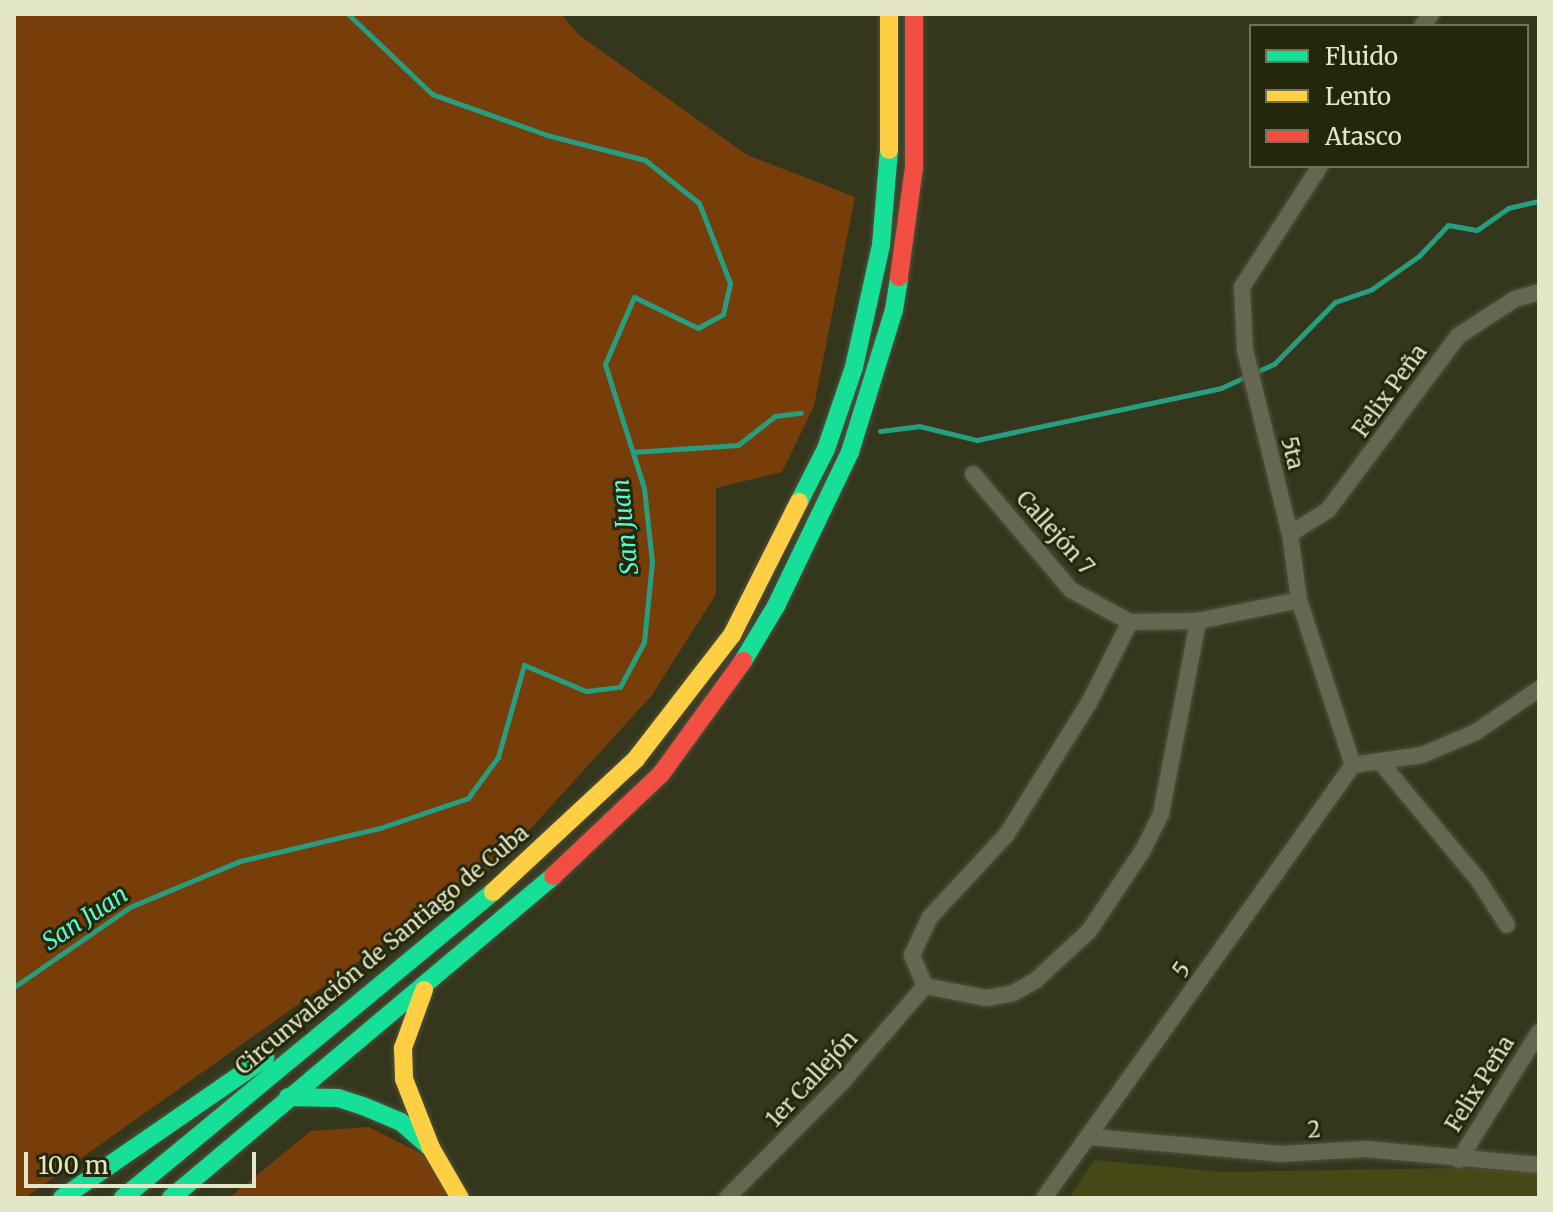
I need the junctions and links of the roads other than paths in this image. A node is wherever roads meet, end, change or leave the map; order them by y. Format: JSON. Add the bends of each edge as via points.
{"nodes":[{"id":1,"x":889,"y":14,"type":"edge"},
{"id":2,"x":914,"y":14,"type":"edge"},
{"id":3,"x":1319,"y":168,"type":"edge"},
{"id":4,"x":1539,"y":292,"type":"edge"},
{"id":5,"x":973,"y":474,"type":"dead end"},
{"id":6,"x":1290,"y":534,"type":"junction"},
{"id":7,"x":1299,"y":600,"type":"junction"},
{"id":8,"x":1198,"y":621,"type":"junction"},
{"id":9,"x":1130,"y":622,"type":"junction"},
{"id":10,"x":1539,"y":689,"type":"edge"},
{"id":11,"x":1382,"y":764,"type":"junction"},
{"id":12,"x":1353,"y":765,"type":"junction"},
{"id":13,"x":1507,"y":925,"type":"dead end"},
{"id":14,"x":925,"y":986,"type":"junction"},
{"id":15,"x":425,"y":988,"type":"junction"},
{"id":16,"x":327,"y":1026,"type":"junction"},
{"id":17,"x":1539,"y":1032,"type":"edge"},
{"id":18,"x":295,"y":1095,"type":"junction"},
{"id":19,"x":338,"y":1098,"type":"junction"},
{"id":20,"x":214,"y":1121,"type":"junction"},
{"id":21,"x":264,"y":1122,"type":"junction"},
{"id":22,"x":1091,"y":1137,"type":"junction"},
{"id":23,"x":431,"y":1148,"type":"junction"},
{"id":24,"x":1459,"y":1160,"type":"junction"},
{"id":25,"x":1539,"y":1165,"type":"edge"},
{"id":26,"x":62,"y":1198,"type":"edge"},
{"id":27,"x":123,"y":1198,"type":"edge"},
{"id":28,"x":171,"y":1198,"type":"edge"},
{"id":29,"x":460,"y":1198,"type":"edge"},
{"id":30,"x":727,"y":1198,"type":"edge"},
{"id":31,"x":1044,"y":1198,"type":"edge"}],
"edges":[{"from":1,"to":16,"type":"highway","name":"Circunvalación de Santiago de Cuba","via":[[889,160],[869,306],[826,449],[756,594],[732,635],[636,759],[484,901]]},
{"from":2,"to":15,"type":"highway","via":[[914,167],[894,310],[850,452],[776,606],[712,708],[661,774]]},
{"from":3,"to":6,"type":"street","name":"5ta","via":[[1242,287],[1245,350]]},
{"from":4,"to":6,"type":"street","name":"Felix Peña","via":[[1515,299],[1458,336],[1328,510]]},
{"from":5,"to":9,"type":"street","name":"Callejón 7","via":[[1071,590]]},
{"from":6,"to":7,"type":"street","name":"5ta"},
{"from":7,"to":8,"type":"street","name":"Callejón 7"},
{"from":7,"to":12,"type":"street","name":"5ta"},
{"from":8,"to":9,"type":"street","name":"Callejón 7"},
{"from":8,"to":14,"type":"street","via":[[1161,814],[1089,931],[1053,966],[1013,993],[986,998]]},
{"from":9,"to":14,"type":"street","via":[[1089,703],[1007,834],[930,917],[912,955]]},
{"from":10,"to":11,"type":"street","via":[[1476,732],[1422,755]]},
{"from":11,"to":12,"type":"street"},
{"from":11,"to":13,"type":"street","via":[[1479,881]]},
{"from":12,"to":22,"type":"street","name":"5"},
{"from":14,"to":30,"type":"street","name":"1er Callejón","via":[[843,1081]]},
{"from":15,"to":18,"type":"highway"},
{"from":15,"to":23,"type":"highway","via":[[402,1062],[410,1101]]},
{"from":16,"to":20,"type":"highway","name":"Circunvalación de Santiago de Cuba"},
{"from":16,"to":26,"type":"highway","via":[[253,1064]]},
{"from":17,"to":24,"type":"street","name":"Felix Peña"},
{"from":18,"to":19,"type":"highway"},
{"from":18,"to":20,"type":"highway"},
{"from":18,"to":21,"type":"highway"},
{"from":19,"to":21,"type":"highway","via":[[301,1104]]},
{"from":19,"to":23,"type":"highway","via":[[401,1122]]},
{"from":20,"to":27,"type":"highway","name":"Circunvalación de Santiago de Cuba"},
{"from":21,"to":28,"type":"highway"},
{"from":22,"to":24,"type":"street","name":"2","via":[[1280,1154],[1366,1149]]},
{"from":22,"to":31,"type":"street","name":"5"},
{"from":23,"to":29,"type":"highway"},
{"from":24,"to":25,"type":"street","name":"2"}]}
